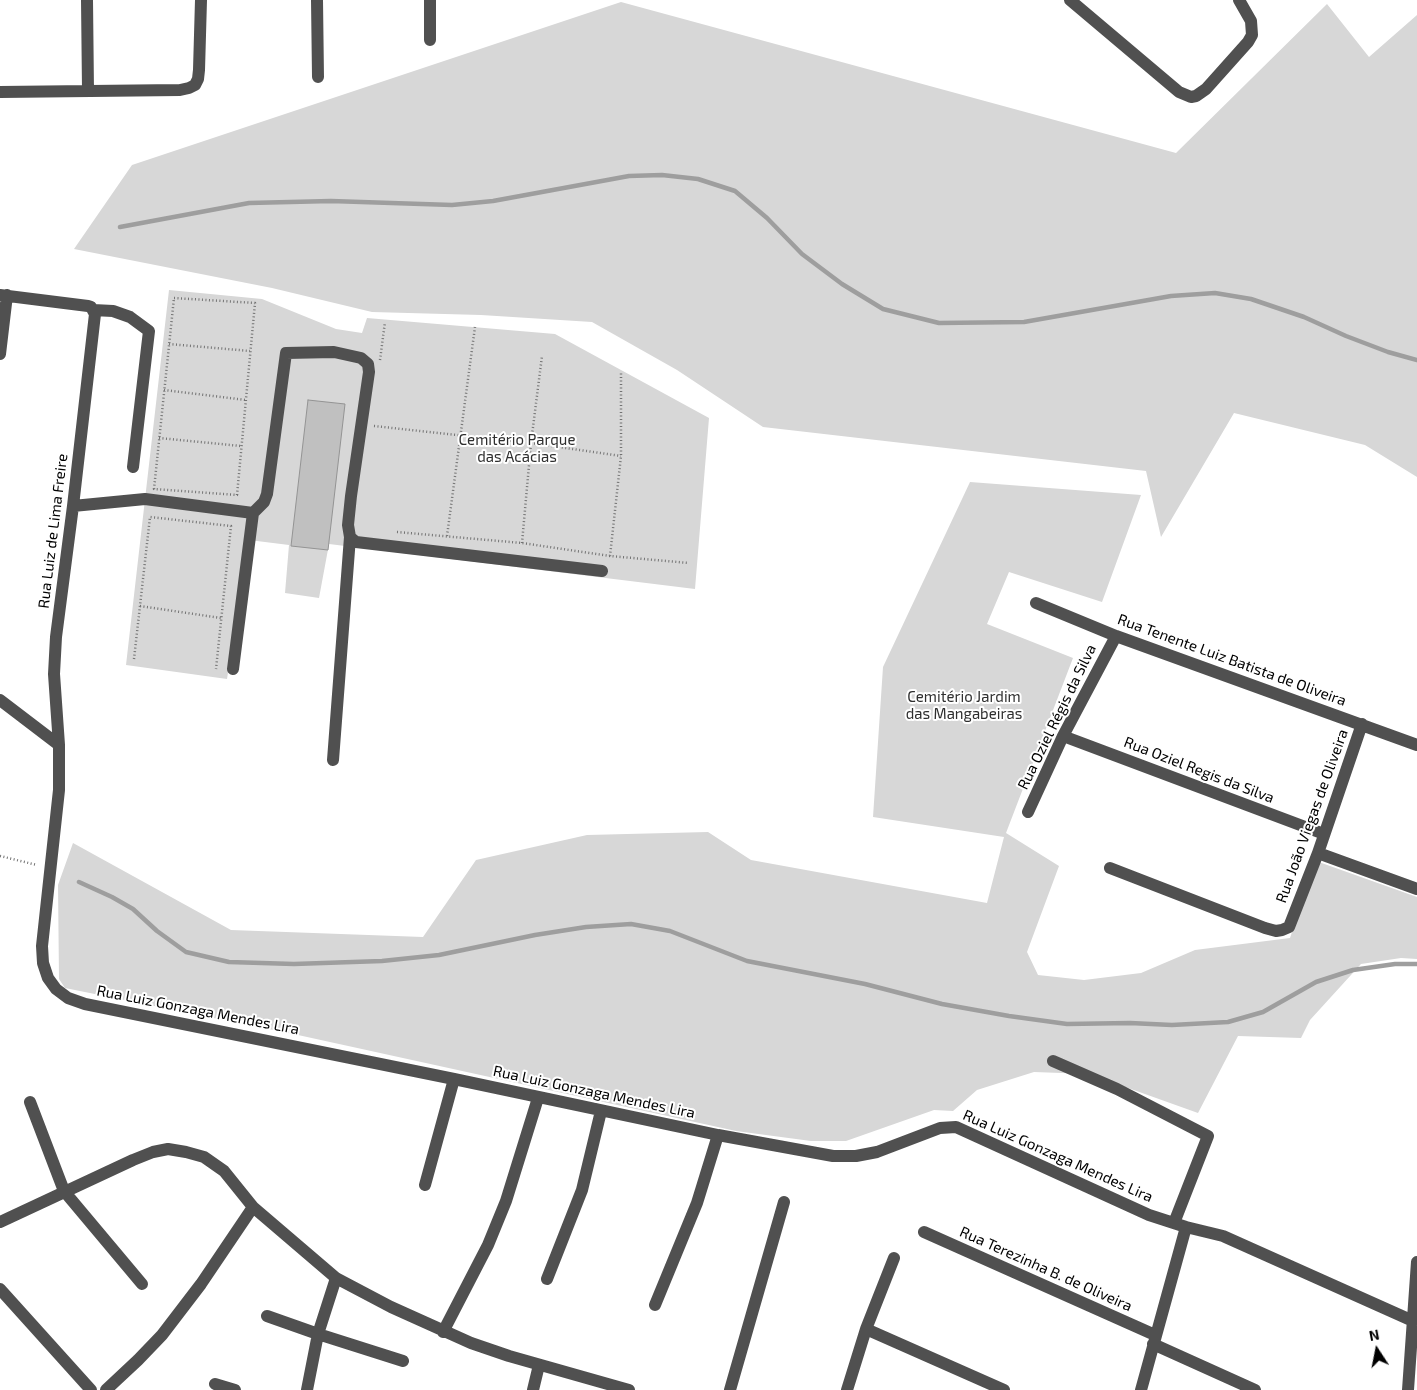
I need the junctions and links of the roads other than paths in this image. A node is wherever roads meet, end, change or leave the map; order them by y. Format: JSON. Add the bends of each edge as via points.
{"nodes":[{"id":1,"x":87,"y":0,"type":"edge"},
{"id":2,"x":201,"y":0,"type":"edge"},
{"id":3,"x":317,"y":0,"type":"edge"},
{"id":4,"x":430,"y":0,"type":"edge"},
{"id":5,"x":1070,"y":0,"type":"edge"},
{"id":6,"x":1239,"y":2,"type":"edge"},
{"id":7,"x":430,"y":40,"type":"dead end"},
{"id":8,"x":318,"y":77,"type":"dead end"},
{"id":9,"x":88,"y":90,"type":"junction"},
{"id":10,"x":0,"y":92,"type":"edge"},
{"id":11,"x":4,"y":295,"type":"edge"},
{"id":12,"x":94,"y":316,"type":"junction"},
{"id":13,"x":0,"y":354,"type":"edge"},
{"id":14,"x":133,"y":467,"type":"dead end"},
{"id":15,"x":73,"y":506,"type":"junction"},
{"id":16,"x":253,"y":513,"type":"junction"},
{"id":17,"x":350,"y":537,"type":"junction"},
{"id":18,"x":602,"y":571,"type":"dead end"},
{"id":19,"x":1036,"y":603,"type":"dead end"},
{"id":20,"x":1116,"y":636,"type":"junction"},
{"id":21,"x":232,"y":669,"type":"dead end"},
{"id":22,"x":0,"y":700,"type":"edge"},
{"id":23,"x":1362,"y":724,"type":"junction"},
{"id":24,"x":1063,"y":736,"type":"junction"},
{"id":25,"x":59,"y":745,"type":"junction"},
{"id":26,"x":1417,"y":745,"type":"edge"},
{"id":27,"x":333,"y":760,"type":"dead end"},
{"id":28,"x":1028,"y":812,"type":"dead end"},
{"id":29,"x":1324,"y":834,"type":"junction"},
{"id":30,"x":1318,"y":853,"type":"junction"},
{"id":31,"x":1110,"y":868,"type":"dead end"},
{"id":32,"x":1417,"y":888,"type":"edge"},
{"id":33,"x":1053,"y":1061,"type":"dead end"},
{"id":34,"x":454,"y":1079,"type":"junction"},
{"id":35,"x":538,"y":1098,"type":"junction"},
{"id":36,"x":30,"y":1102,"type":"dead end"},
{"id":37,"x":600,"y":1111,"type":"junction"},
{"id":38,"x":718,"y":1135,"type":"junction"},
{"id":39,"x":424,"y":1185,"type":"dead end"},
{"id":40,"x":64,"y":1191,"type":"junction"},
{"id":41,"x":784,"y":1202,"type":"dead end"},
{"id":42,"x":254,"y":1207,"type":"junction"},
{"id":43,"x":0,"y":1222,"type":"edge"},
{"id":44,"x":1180,"y":1225,"type":"junction"},
{"id":45,"x":924,"y":1232,"type":"dead end"},
{"id":46,"x":894,"y":1258,"type":"dead end"},
{"id":47,"x":1417,"y":1262,"type":"edge"},
{"id":48,"x":336,"y":1278,"type":"junction"},
{"id":49,"x":547,"y":1279,"type":"dead end"},
{"id":50,"x":142,"y":1284,"type":"dead end"},
{"id":51,"x":0,"y":1289,"type":"edge"},
{"id":52,"x":655,"y":1305,"type":"dead end"},
{"id":53,"x":267,"y":1316,"type":"dead end"},
{"id":54,"x":1413,"y":1321,"type":"junction"},
{"id":55,"x":866,"y":1329,"type":"junction"},
{"id":56,"x":443,"y":1332,"type":"junction"},
{"id":57,"x":318,"y":1334,"type":"junction"},
{"id":58,"x":1154,"y":1339,"type":"junction"},
{"id":59,"x":403,"y":1361,"type":"dead end"},
{"id":60,"x":539,"y":1365,"type":"junction"},
{"id":61,"x":215,"y":1384,"type":"dead end"},
{"id":62,"x":91,"y":1390,"type":"edge"},
{"id":63,"x":106,"y":1390,"type":"edge"},
{"id":64,"x":235,"y":1390,"type":"edge"},
{"id":65,"x":307,"y":1390,"type":"edge"},
{"id":66,"x":533,"y":1390,"type":"edge"},
{"id":67,"x":629,"y":1390,"type":"edge"},
{"id":68,"x":730,"y":1390,"type":"edge"},
{"id":69,"x":847,"y":1390,"type":"edge"},
{"id":70,"x":1004,"y":1390,"type":"edge"},
{"id":71,"x":1141,"y":1390,"type":"edge"},
{"id":72,"x":1255,"y":1390,"type":"edge"},
{"id":73,"x":1408,"y":1390,"type":"edge"}],
"edges":[{"from":1,"to":9,"type":"street"},
{"from":2,"to":9,"type":"street","via":[[198,79],[195,85],[180,90]]},
{"from":3,"to":8,"type":"street"},
{"from":4,"to":7,"type":"street"},
{"from":5,"to":6,"type":"street","via":[[1179,92],[1191,97],[1206,89],[1252,35],[1251,21]]},
{"from":9,"to":10,"type":"street"},
{"from":11,"to":12,"type":"street","via":[[88,306]]},
{"from":11,"to":13,"type":"street"},
{"from":12,"to":14,"type":"street","via":[[113,311],[130,317],[149,331]]},
{"from":12,"to":15,"type":"street","name":"Rua Luiz de Lima Freire"},
{"from":15,"to":16,"type":"street","via":[[145,499]]},
{"from":15,"to":25,"type":"street","name":"Rua Luiz de Lima Freire","via":[[56,637],[54,674]]},
{"from":16,"to":17,"type":"street","via":[[267,494],[286,353],[334,352],[361,358],[368,364],[369,372],[348,525]]},
{"from":16,"to":21,"type":"street"},
{"from":17,"to":18,"type":"street","via":[[356,542]]},
{"from":17,"to":27,"type":"street"},
{"from":19,"to":20,"type":"street","name":"Rua Tenente Luiz Batista de Oliveira"},
{"from":20,"to":23,"type":"street","name":"Rua Tenente Luiz Batista de Oliveira"},
{"from":20,"to":24,"type":"street","name":"Rua Oziel Régis da Silva"},
{"from":22,"to":25,"type":"street"},
{"from":23,"to":26,"type":"street","name":"Rua Tenente Luiz Batista de Oliveira"},
{"from":23,"to":29,"type":"street","name":"Rua João Viegas de Oliveira"},
{"from":24,"to":28,"type":"street","name":"Rua Oziel Régis da Silva"},
{"from":24,"to":29,"type":"street","name":"Rua Oziel Regis da Silva"},
{"from":25,"to":34,"type":"street","name":"Rua Luiz Gonzaga Mendes Lira","via":[[59,790],[42,946],[43,963],[56,989],[85,1004]]},
{"from":29,"to":30,"type":"street","name":"Rua João Viegas de Oliveira"},
{"from":30,"to":31,"type":"street","name":"Rua João Viegas de Oliveira","via":[[1289,927],[1276,931]]},
{"from":30,"to":32,"type":"street"},
{"from":33,"to":44,"type":"street","via":[[1117,1089],[1208,1136]]},
{"from":34,"to":35,"type":"street","name":"Rua Luiz Gonzaga Mendes Lira"},
{"from":34,"to":39,"type":"street"},
{"from":35,"to":37,"type":"street","name":"Rua Luiz Gonzaga Mendes Lira"},
{"from":35,"to":56,"type":"street","via":[[506,1201],[488,1246]]},
{"from":36,"to":40,"type":"street"},
{"from":37,"to":38,"type":"street","name":"Rua Luiz Gonzaga Mendes Lira"},
{"from":37,"to":49,"type":"street","via":[[582,1190]]},
{"from":38,"to":44,"type":"street","name":"Rua Luiz Gonzaga Mendes Lira","via":[[833,1156],[856,1156],[877,1152],[940,1128],[956,1127],[1149,1215]]},
{"from":38,"to":52,"type":"street","via":[[696,1202]]},
{"from":40,"to":42,"type":"street","via":[[133,1160],[168,1150],[204,1157],[224,1171]]},
{"from":40,"to":43,"type":"street"},
{"from":40,"to":50,"type":"street"},
{"from":41,"to":68,"type":"street"},
{"from":42,"to":48,"type":"street"},
{"from":42,"to":63,"type":"street","via":[[162,1335]]},
{"from":44,"to":54,"type":"street","name":"Rua Luiz Gonzaga Mendes Lira","via":[[1223,1236]]},
{"from":44,"to":58,"type":"street"},
{"from":45,"to":58,"type":"street","name":"Rua Terezinha B. de Oliveira"},
{"from":46,"to":55,"type":"street"},
{"from":47,"to":54,"type":"street"},
{"from":48,"to":56,"type":"street"},
{"from":48,"to":57,"type":"street"},
{"from":51,"to":62,"type":"street"},
{"from":53,"to":57,"type":"street"},
{"from":54,"to":73,"type":"street"},
{"from":55,"to":69,"type":"street"},
{"from":55,"to":70,"type":"street"},
{"from":56,"to":60,"type":"street"},
{"from":57,"to":59,"type":"street"},
{"from":57,"to":65,"type":"street"},
{"from":58,"to":71,"type":"street"},
{"from":58,"to":72,"type":"street","name":"Rua Terezinha B. de Oliveira"},
{"from":60,"to":66,"type":"street"},
{"from":60,"to":67,"type":"street"},
{"from":61,"to":64,"type":"street"}]}
